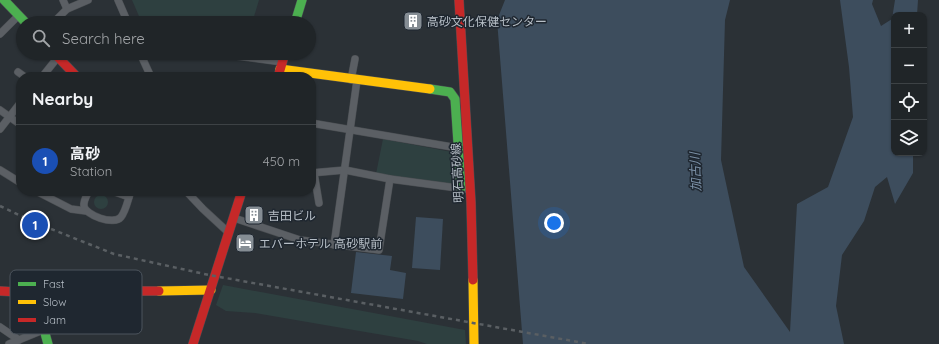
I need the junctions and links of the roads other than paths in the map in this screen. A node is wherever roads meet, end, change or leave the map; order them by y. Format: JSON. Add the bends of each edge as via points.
{"nodes":[{"id":1,"x":4,"y":0,"type":"edge"},
{"id":2,"x":63,"y":0,"type":"edge"},
{"id":3,"x":88,"y":0,"type":"edge"},
{"id":4,"x":118,"y":0,"type":"edge"},
{"id":5,"x":302,"y":0,"type":"edge"},
{"id":6,"x":459,"y":0,"type":"edge"},
{"id":7,"x":67,"y":9,"type":"junction"},
{"id":8,"x":19,"y":15,"type":"edge"},
{"id":9,"x":60,"y":16,"type":"edge"},
{"id":10,"x":125,"y":16,"type":"edge"},
{"id":11,"x":297,"y":16,"type":"edge"},
{"id":12,"x":16,"y":18,"type":"edge"},
{"id":13,"x":0,"y":34,"type":"edge"},
{"id":14,"x":355,"y":59,"type":"dead end"},
{"id":15,"x":53,"y":60,"type":"edge"},
{"id":16,"x":61,"y":60,"type":"edge"},
{"id":17,"x":143,"y":60,"type":"edge"},
{"id":18,"x":257,"y":60,"type":"edge"},
{"id":19,"x":281,"y":65,"type":"edge"},
{"id":20,"x":45,"y":72,"type":"edge"},
{"id":21,"x":72,"y":72,"type":"edge"},
{"id":22,"x":149,"y":72,"type":"edge"},
{"id":23,"x":315,"y":72,"type":"edge"},
{"id":24,"x":316,"y":72,"type":"edge"},
{"id":25,"x":354,"y":80,"type":"junction"},
{"id":26,"x":16,"y":108,"type":"edge"},
{"id":27,"x":0,"y":110,"type":"edge"},
{"id":28,"x":9,"y":116,"type":"junction"},
{"id":29,"x":16,"y":122,"type":"edge"},
{"id":30,"x":316,"y":124,"type":"edge"},
{"id":31,"x":0,"y":129,"type":"edge"},
{"id":32,"x":349,"y":130,"type":"junction"},
{"id":33,"x":458,"y":148,"type":"junction"},
{"id":34,"x":0,"y":170,"type":"edge"},
{"id":35,"x":344,"y":170,"type":"junction"},
{"id":36,"x":316,"y":173,"type":"edge"},
{"id":37,"x":390,"y":179,"type":"junction"},
{"id":38,"x":16,"y":180,"type":"edge"},
{"id":39,"x":466,"y":189,"type":"junction"},
{"id":40,"x":316,"y":190,"type":"edge"},
{"id":41,"x":46,"y":196,"type":"edge"},
{"id":42,"x":87,"y":196,"type":"edge"},
{"id":43,"x":129,"y":196,"type":"edge"},
{"id":44,"x":190,"y":196,"type":"edge"},
{"id":45,"x":241,"y":196,"type":"edge"},
{"id":46,"x":319,"y":203,"type":"dead end"},
{"id":47,"x":86,"y":210,"type":"junction"},
{"id":48,"x":234,"y":218,"type":"junction"},
{"id":49,"x":229,"y":233,"type":"junction"},
{"id":50,"x":334,"y":244,"type":"junction"},
{"id":51,"x":211,"y":290,"type":"junction"},
{"id":52,"x":0,"y":291,"type":"edge"},
{"id":53,"x":10,"y":292,"type":"edge"},
{"id":54,"x":142,"y":292,"type":"edge"},
{"id":55,"x":0,"y":327,"type":"edge"},
{"id":56,"x":10,"y":334,"type":"edge"},
{"id":57,"x":10,"y":334,"type":"edge"},
{"id":58,"x":33,"y":334,"type":"edge"},
{"id":59,"x":44,"y":334,"type":"edge"},
{"id":60,"x":19,"y":340,"type":"junction"},
{"id":61,"x":9,"y":344,"type":"edge"},
{"id":62,"x":48,"y":344,"type":"edge"},
{"id":63,"x":193,"y":344,"type":"edge"},
{"id":64,"x":474,"y":344,"type":"edge"}],
"edges":[{"from":1,"to":8,"type":"street"},
{"from":2,"to":7,"type":"street"},
{"from":3,"to":7,"type":"street"},
{"from":4,"to":10,"type":"street"},
{"from":5,"to":11,"type":"street"},
{"from":6,"to":39,"type":"street","name":"明石高砂線"},
{"from":7,"to":9,"type":"street"},
{"from":12,"to":13,"type":"street"},
{"from":14,"to":25,"type":"street"},
{"from":15,"to":20,"type":"street"},
{"from":16,"to":21,"type":"street"},
{"from":17,"to":22,"type":"street"},
{"from":18,"to":19,"type":"street"},
{"from":19,"to":23,"type":"street"},
{"from":24,"to":25,"type":"street"},
{"from":25,"to":32,"type":"street"},
{"from":25,"to":33,"type":"street","via":[[450,92],[455,99]]},
{"from":26,"to":28,"type":"street"},
{"from":27,"to":28,"type":"street"},
{"from":28,"to":29,"type":"street"},
{"from":28,"to":31,"type":"street"},
{"from":30,"to":32,"type":"street"},
{"from":32,"to":33,"type":"street"},
{"from":32,"to":35,"type":"street"},
{"from":33,"to":39,"type":"street"},
{"from":34,"to":38,"type":"street"},
{"from":35,"to":36,"type":"street"},
{"from":35,"to":37,"type":"street"},
{"from":35,"to":50,"type":"street"},
{"from":37,"to":39,"type":"street"},
{"from":37,"to":50,"type":"street","via":[[379,250]]},
{"from":39,"to":64,"type":"street","name":"明石高砂線","via":[[473,255]]},
{"from":40,"to":46,"type":"street"},
{"from":41,"to":47,"type":"street","via":[[71,209]]},
{"from":42,"to":47,"type":"street","via":[[84,203]]},
{"from":43,"to":47,"type":"street","via":[[122,216],[114,221],[90,214]]},
{"from":44,"to":49,"type":"street"},
{"from":45,"to":48,"type":"street"},
{"from":48,"to":49,"type":"street"},
{"from":48,"to":50,"type":"street","via":[[300,240]]},
{"from":49,"to":51,"type":"street"},
{"from":51,"to":54,"type":"street"},
{"from":51,"to":63,"type":"street"},
{"from":52,"to":53,"type":"street"},
{"from":55,"to":56,"type":"street"},
{"from":57,"to":60,"type":"street"},
{"from":58,"to":60,"type":"street"},
{"from":59,"to":62,"type":"street"},
{"from":60,"to":61,"type":"street"}]}
